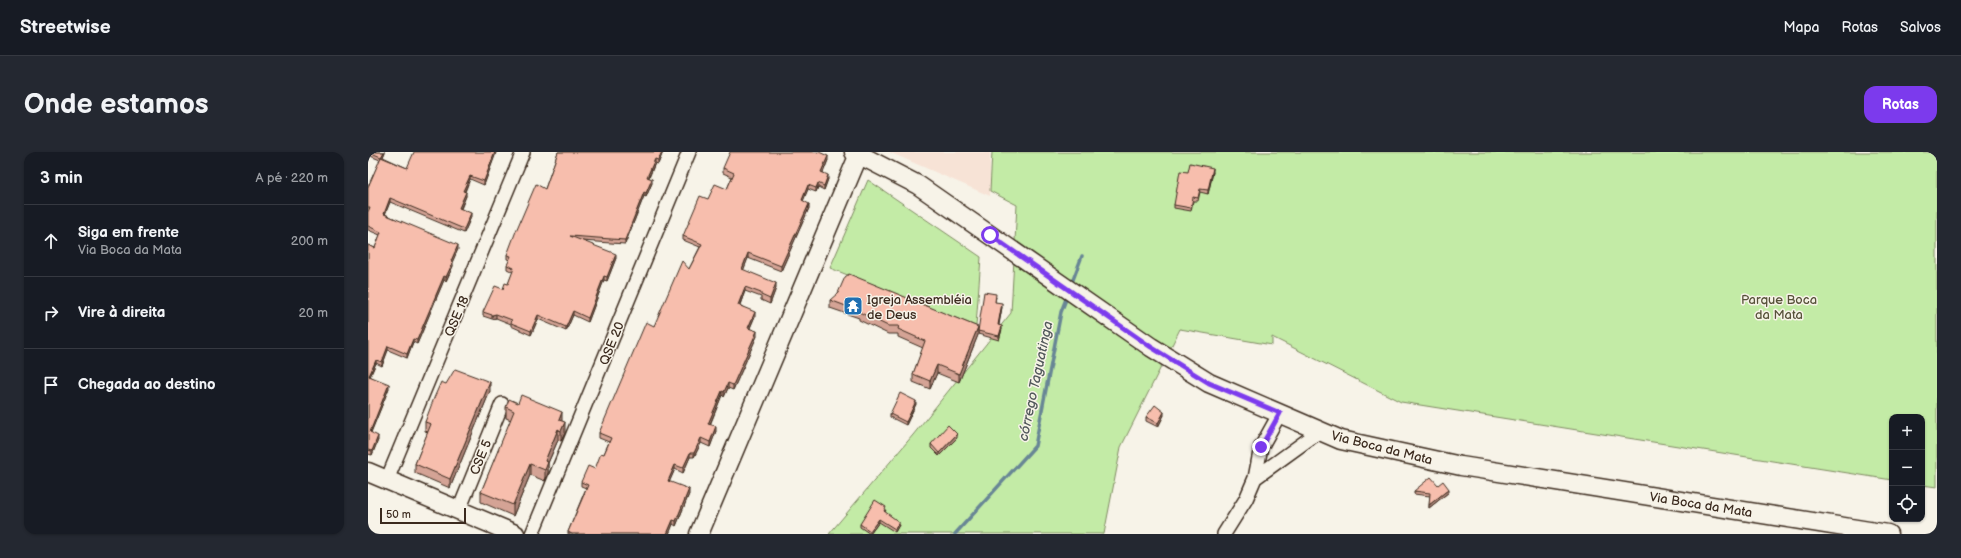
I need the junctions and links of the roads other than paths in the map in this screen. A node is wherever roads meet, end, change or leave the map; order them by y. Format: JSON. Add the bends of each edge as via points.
{"nodes":[{"id":1,"x":523,"y":152,"type":"edge"},
{"id":2,"x":689,"y":152,"type":"edge"},
{"id":3,"x":857,"y":153,"type":"edge"},
{"id":4,"x":502,"y":404,"type":"dead end"},
{"id":5,"x":1280,"y":413,"type":"junction"},
{"id":6,"x":1320,"y":431,"type":"junction"},
{"id":7,"x":368,"y":472,"type":"edge"},
{"id":8,"x":1255,"y":478,"type":"junction"},
{"id":9,"x":387,"y":480,"type":"junction"},
{"id":10,"x":459,"y":510,"type":"junction"},
{"id":11,"x":515,"y":534,"type":"edge"},
{"id":12,"x":532,"y":534,"type":"edge"},
{"id":13,"x":700,"y":534,"type":"edge"},
{"id":14,"x":1224,"y":534,"type":"edge"},
{"id":15,"x":1888,"y":534,"type":"edge"}],
"edges":[{"from":1,"to":9,"type":"street","name":"QSE 18"},
{"from":2,"to":12,"type":"street","name":"QSE 20"},
{"from":3,"to":5,"type":"street","name":"Via Boca da Mata","via":[[918,185],[1151,347],[1209,383]]},
{"from":3,"to":13,"type":"street"},
{"from":4,"to":10,"type":"street","name":"CSE 5"},
{"from":5,"to":6,"type":"street","name":"Via Boca da Mata"},
{"from":5,"to":8,"type":"street","via":[[1261,447]]},
{"from":6,"to":8,"type":"street"},
{"from":6,"to":15,"type":"street","name":"Via Boca da Mata","via":[[1341,440],[1461,466]]},
{"from":7,"to":9,"type":"street"},
{"from":8,"to":14,"type":"street","via":[[1246,499]]},
{"from":9,"to":10,"type":"street"},
{"from":10,"to":11,"type":"street"}]}
